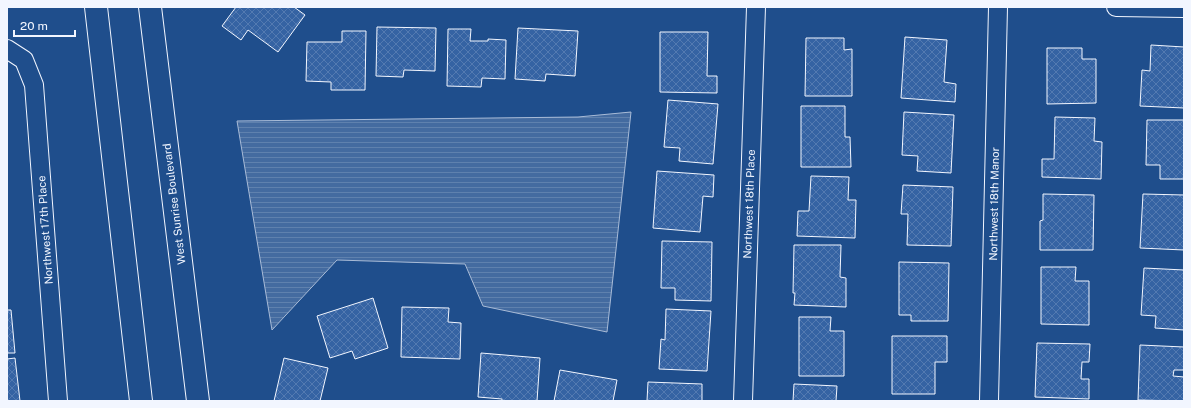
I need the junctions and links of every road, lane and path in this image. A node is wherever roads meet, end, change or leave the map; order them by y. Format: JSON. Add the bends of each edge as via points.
{"nodes":[{"id":1,"x":96,"y":7,"type":"edge"},
{"id":2,"x":150,"y":7,"type":"edge"},
{"id":3,"x":756,"y":7,"type":"edge"},
{"id":4,"x":998,"y":7,"type":"edge"},
{"id":5,"x":1116,"y":7,"type":"edge"},
{"id":6,"x":1184,"y":8,"type":"edge"},
{"id":7,"x":7,"y":49,"type":"edge"},
{"id":8,"x":58,"y":401,"type":"edge"},
{"id":9,"x":141,"y":401,"type":"edge"},
{"id":10,"x":198,"y":401,"type":"edge"},
{"id":11,"x":743,"y":401,"type":"edge"},
{"id":12,"x":989,"y":401,"type":"edge"}],
"edges":[{"from":1,"to":9,"type":"highway"},
{"from":2,"to":10,"type":"highway","name":"West Sunrise Boulevard"},
{"from":3,"to":11,"type":"street","name":"Northwest 18th Place"},
{"from":4,"to":12,"type":"street","name":"Northwest 18th Manor"},
{"from":5,"to":6,"type":"street"},
{"from":7,"to":8,"type":"street","name":"Northwest 17th Place","via":[[24,60],[34,85]]}]}
